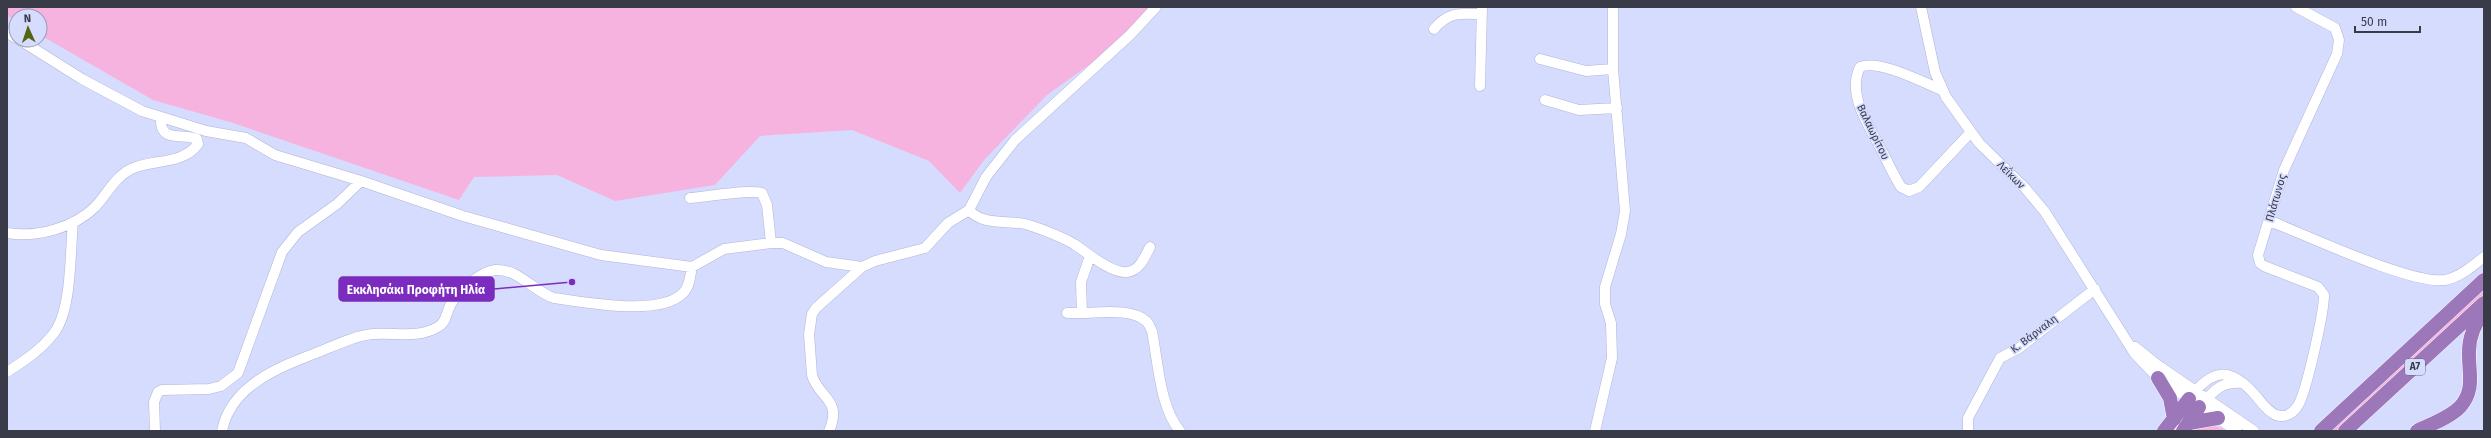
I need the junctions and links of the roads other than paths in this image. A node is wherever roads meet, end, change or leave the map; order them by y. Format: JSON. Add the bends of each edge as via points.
{"nodes":[{"id":1,"x":1156,"y":7,"type":"edge"},
{"id":2,"x":1613,"y":7,"type":"edge"},
{"id":3,"x":1921,"y":7,"type":"edge"},
{"id":4,"x":2296,"y":7,"type":"edge"},
{"id":5,"x":1482,"y":11,"type":"edge"},
{"id":6,"x":1434,"y":29,"type":"dead end"},
{"id":7,"x":33,"y":48,"type":"edge"},
{"id":8,"x":1540,"y":59,"type":"dead end"},
{"id":9,"x":1613,"y":69,"type":"junction"},
{"id":10,"x":1480,"y":86,"type":"dead end"},
{"id":11,"x":1942,"y":90,"type":"junction"},
{"id":12,"x":1545,"y":100,"type":"dead end"},
{"id":13,"x":1617,"y":108,"type":"junction"},
{"id":14,"x":161,"y":118,"type":"junction"},
{"id":15,"x":1971,"y":132,"type":"junction"},
{"id":16,"x":361,"y":181,"type":"junction"},
{"id":17,"x":690,"y":198,"type":"dead end"},
{"id":18,"x":969,"y":210,"type":"junction"},
{"id":19,"x":2270,"y":221,"type":"junction"},
{"id":20,"x":73,"y":222,"type":"junction"},
{"id":21,"x":7,"y":233,"type":"edge"},
{"id":22,"x":771,"y":243,"type":"junction"},
{"id":23,"x":1150,"y":246,"type":"dead end"},
{"id":24,"x":1090,"y":256,"type":"junction"},
{"id":25,"x":2484,"y":257,"type":"edge"},
{"id":26,"x":692,"y":267,"type":"junction"},
{"id":27,"x":862,"y":267,"type":"junction"},
{"id":28,"x":2484,"y":280,"type":"edge"},
{"id":29,"x":2095,"y":289,"type":"junction"},
{"id":30,"x":2484,"y":303,"type":"edge"},
{"id":31,"x":2484,"y":311,"type":"edge"},
{"id":32,"x":1067,"y":313,"type":"dead end"},
{"id":33,"x":1082,"y":313,"type":"junction"},
{"id":34,"x":2123,"y":334,"type":"junction"},
{"id":35,"x":7,"y":372,"type":"edge"},
{"id":36,"x":2158,"y":378,"type":"junction"},
{"id":37,"x":2197,"y":399,"type":"junction"},
{"id":38,"x":2218,"y":418,"type":"junction"},
{"id":39,"x":2174,"y":419,"type":"junction"},
{"id":40,"x":2186,"y":427,"type":"edge"},
{"id":41,"x":155,"y":431,"type":"edge"},
{"id":42,"x":222,"y":431,"type":"edge"},
{"id":43,"x":829,"y":431,"type":"edge"},
{"id":44,"x":1180,"y":431,"type":"edge"},
{"id":45,"x":1595,"y":431,"type":"edge"},
{"id":46,"x":1968,"y":431,"type":"edge"},
{"id":47,"x":2164,"y":431,"type":"edge"},
{"id":48,"x":2237,"y":431,"type":"edge"},
{"id":49,"x":2254,"y":431,"type":"edge"},
{"id":50,"x":2321,"y":431,"type":"edge"},
{"id":51,"x":2345,"y":431,"type":"edge"},
{"id":52,"x":2417,"y":431,"type":"edge"}],
"edges":[{"from":1,"to":18,"type":"street","via":[[1130,35],[1016,140],[986,177]]},
{"from":2,"to":9,"type":"street"},
{"from":3,"to":11,"type":"street","name":"Λεΐκων","via":[[1935,72]]},
{"from":4,"to":19,"type":"street","name":"Πλάτωνος","via":[[2335,28],[2339,40],[2337,54],[2284,170]]},
{"from":5,"to":6,"type":"street","via":[[1456,14],[1443,19]]},
{"from":5,"to":10,"type":"street"},
{"from":7,"to":14,"type":"street","via":[[82,79],[142,111]]},
{"from":8,"to":9,"type":"street","via":[[1586,71]]},
{"from":9,"to":13,"type":"street"},
{"from":11,"to":15,"type":"street","name":"Λεΐκων"},
{"from":11,"to":15,"type":"street","name":"Βαλαωρίτου","via":[[1895,71],[1871,65],[1860,67],[1856,74],[1857,97],[1862,113],[1901,187],[1910,191],[1921,185]]},
{"from":12,"to":13,"type":"street","via":[[1579,110]]},
{"from":13,"to":45,"type":"street","via":[[1625,211],[1605,287],[1605,304],[1611,323],[1612,358]]},
{"from":14,"to":16,"type":"street","via":[[206,131],[246,138],[275,155]]},
{"from":14,"to":20,"type":"street","via":[[160,126],[163,131],[170,135],[197,139],[198,144],[195,148],[177,158],[151,162],[130,170],[120,177],[95,207]]},
{"from":15,"to":29,"type":"street","name":"Λεΐκων","via":[[2045,212]]},
{"from":16,"to":26,"type":"street","via":[[463,216],[601,256]]},
{"from":16,"to":41,"type":"street","via":[[346,198],[289,241],[282,252],[238,373],[221,386],[209,389],[158,392],[154,402]]},
{"from":17,"to":22,"type":"street","via":[[746,191],[762,193],[767,205]]},
{"from":18,"to":24,"type":"street","via":[[979,219],[1029,225],[1067,241]]},
{"from":18,"to":27,"type":"street","via":[[948,223],[925,248],[881,259]]},
{"from":19,"to":25,"type":"street","via":[[2401,273],[2424,279],[2453,278]]},
{"from":19,"to":37,"type":"street","name":"Πλάτωνος","via":[[2258,255],[2260,263],[2318,287],[2324,295],[2307,380],[2296,408],[2291,413],[2281,416],[2270,411],[2245,383],[2235,376],[2220,374],[2207,379]]},
{"from":20,"to":21,"type":"street","via":[[30,235]]},
{"from":20,"to":35,"type":"street","via":[[62,317],[54,333],[29,358]]},
{"from":22,"to":26,"type":"street","via":[[724,249]]},
{"from":22,"to":27,"type":"street","via":[[783,243],[826,262]]},
{"from":23,"to":24,"type":"street","via":[[1139,266],[1126,273]]},
{"from":24,"to":33,"type":"street","via":[[1081,282]]},
{"from":26,"to":42,"type":"street","via":[[684,293],[672,301],[629,306],[554,298],[543,295],[526,281],[508,272],[486,272],[457,296],[440,327],[412,335],[359,337],[280,367],[258,380],[231,410]]},
{"from":27,"to":43,"type":"street","via":[[816,308],[810,322],[812,375],[814,382],[831,400],[832,405]]},
{"from":28,"to":50,"type":"highway","number":"Α7"},
{"from":29,"to":34,"type":"street","name":"Λεΐκων"},
{"from":29,"to":46,"type":"street","name":"Κ. Βάρναλη","via":[[2019,348],[2000,358],[1968,418]]},
{"from":30,"to":51,"type":"highway","number":"Α7"},
{"from":31,"to":52,"type":"highway","via":[[2470,338],[2471,382],[2464,401],[2454,412]]},
{"from":32,"to":33,"type":"street"},
{"from":33,"to":44,"type":"street","via":[[1125,314],[1139,316],[1147,321],[1152,332],[1167,407]]},
{"from":34,"to":36,"type":"street","name":"Λεΐκων","via":[[2135,354]]},
{"from":34,"to":37,"type":"street","name":"Λεΐκων"},
{"from":36,"to":37,"type":"street","name":"Λεΐκων"},
{"from":36,"to":39,"type":"highway","via":[[2170,398]]},
{"from":37,"to":38,"type":"street","name":"Λεΐκων"},
{"from":37,"to":39,"type":"highway"},
{"from":37,"to":40,"type":"highway"},
{"from":37,"to":49,"type":"street","name":"Λεΐκων"},
{"from":38,"to":40,"type":"highway"},
{"from":38,"to":48,"type":"street","name":"Λεΐκων"},
{"from":39,"to":47,"type":"highway"}]}
